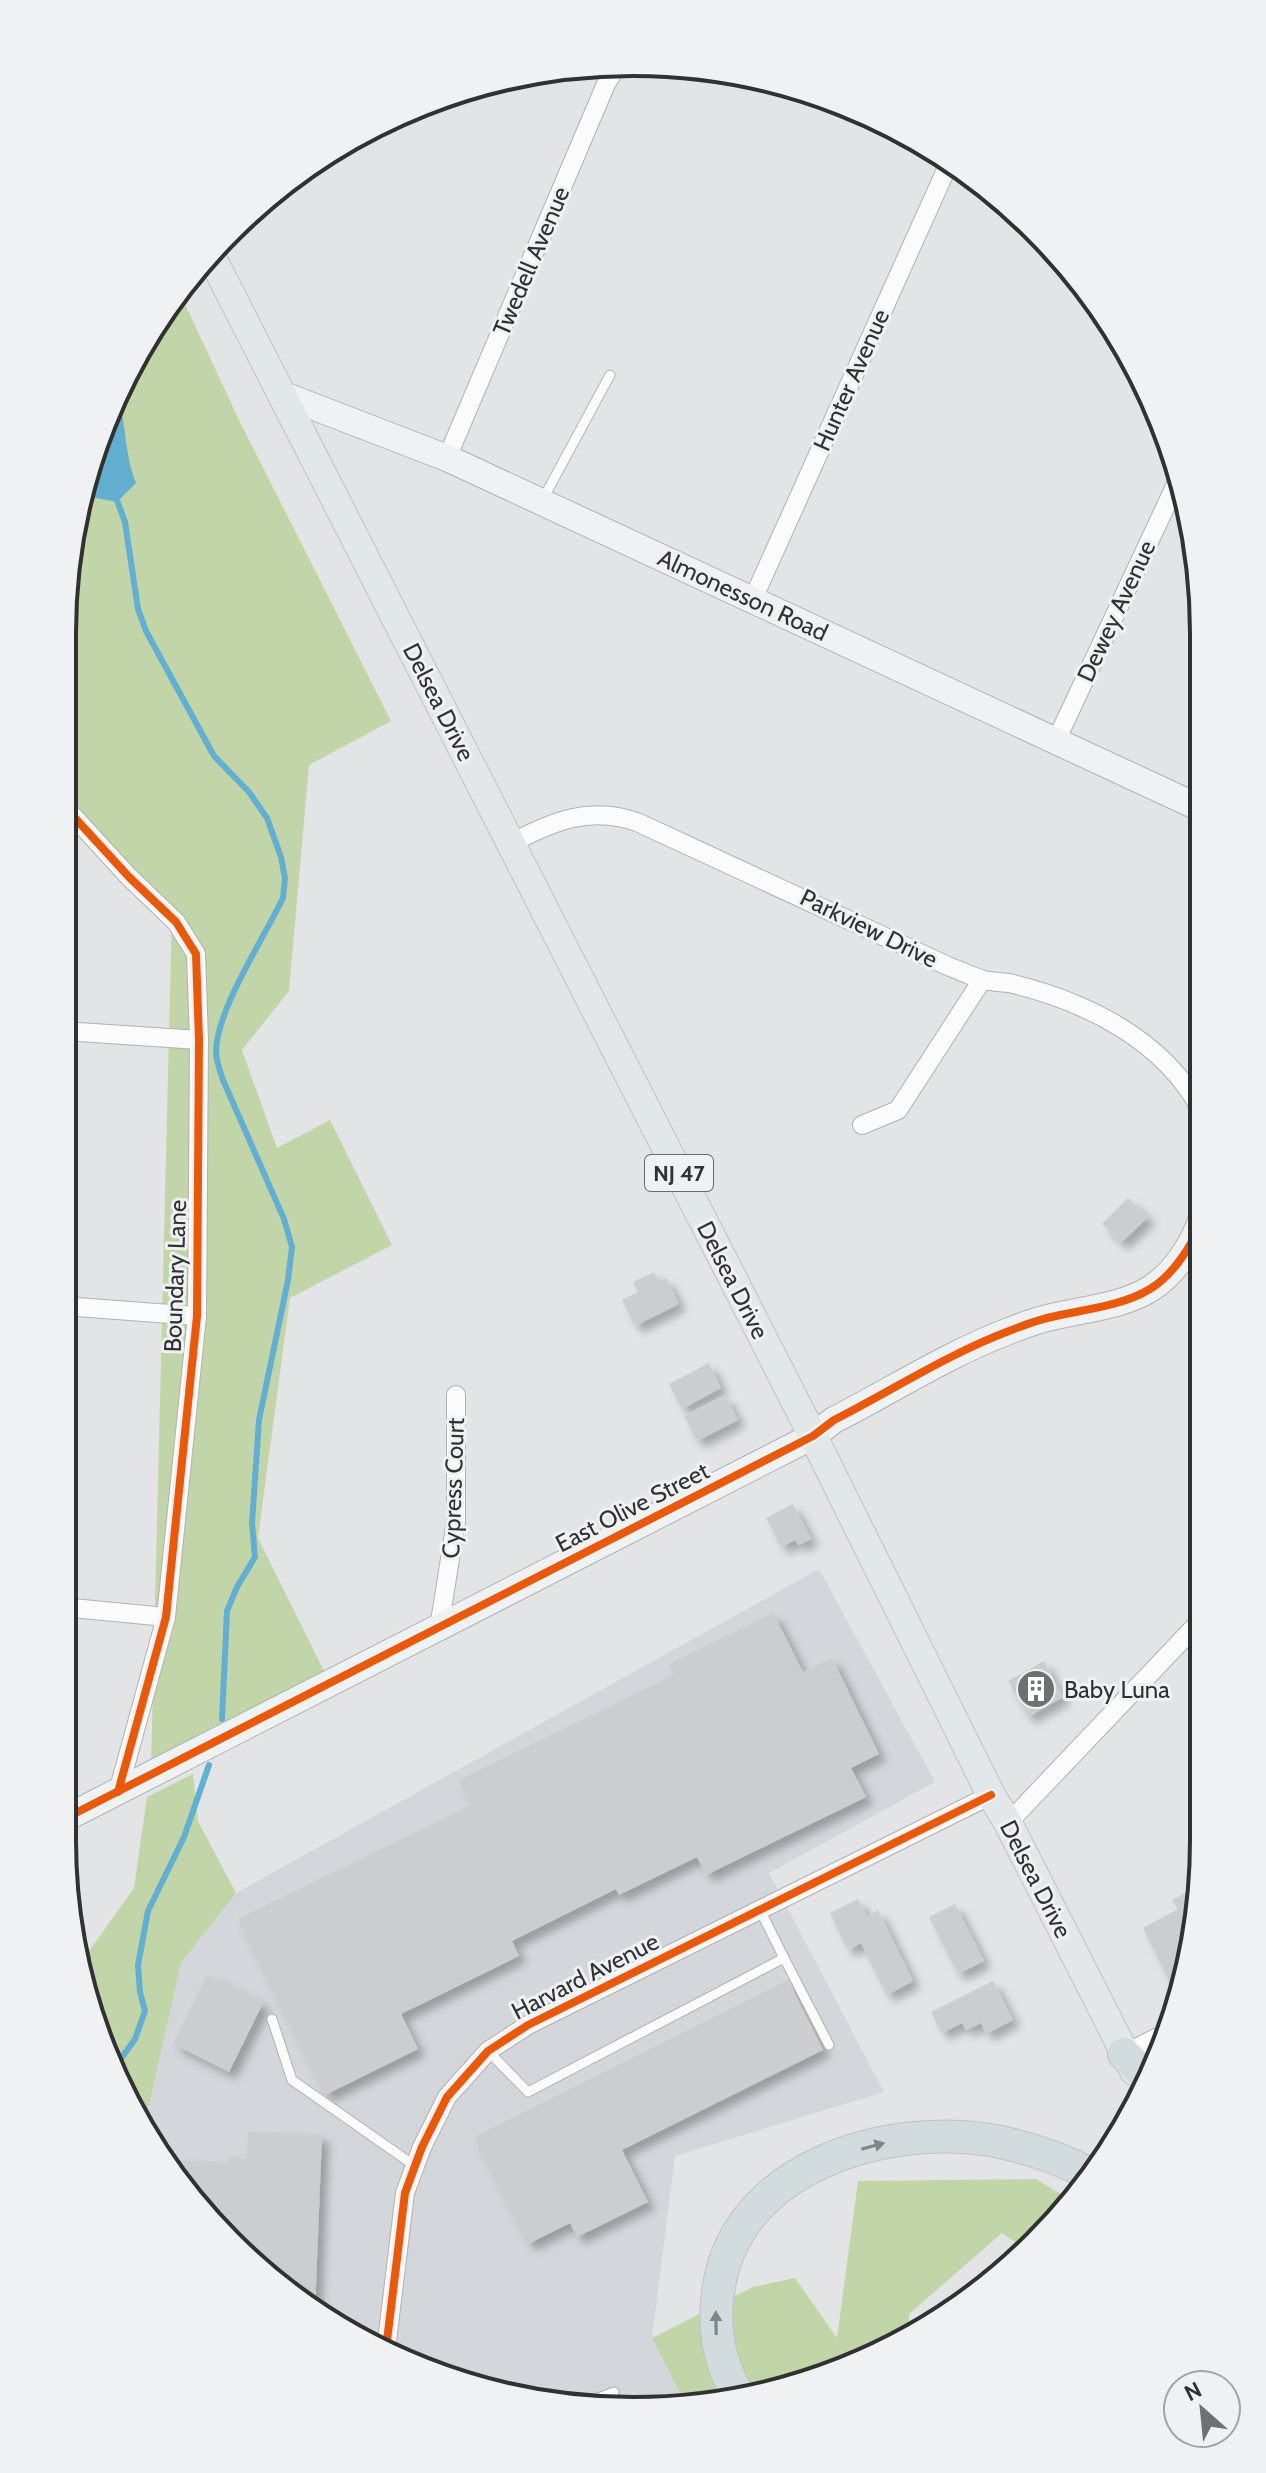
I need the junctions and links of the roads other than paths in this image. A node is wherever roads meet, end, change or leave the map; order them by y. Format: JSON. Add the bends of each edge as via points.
{"nodes":[{"id":1,"x":611,"y":77,"type":"edge"},
{"id":2,"x":945,"y":172,"type":"edge"},
{"id":3,"x":215,"y":265,"type":"edge"},
{"id":4,"x":610,"y":375,"type":"dead end"},
{"id":5,"x":281,"y":394,"type":"junction"},
{"id":6,"x":447,"y":458,"type":"junction"},
{"id":7,"x":1172,"y":493,"type":"edge"},
{"id":8,"x":541,"y":502,"type":"junction"},
{"id":9,"x":753,"y":599,"type":"junction"},
{"id":10,"x":1055,"y":743,"type":"junction"},
{"id":11,"x":1190,"y":804,"type":"edge"},
{"id":12,"x":76,"y":819,"type":"edge"},
{"id":13,"x":511,"y":843,"type":"junction"},
{"id":14,"x":982,"y":980,"type":"junction"},
{"id":15,"x":76,"y":1032,"type":"edge"},
{"id":16,"x":199,"y":1040,"type":"junction"},
{"id":17,"x":1190,"y":1093,"type":"edge"},
{"id":18,"x":862,"y":1125,"type":"dead end"},
{"id":19,"x":1190,"y":1242,"type":"edge"},
{"id":20,"x":76,"y":1307,"type":"edge"},
{"id":21,"x":197,"y":1316,"type":"junction"},
{"id":22,"x":456,"y":1395,"type":"dead end"},
{"id":23,"x":813,"y":1436,"type":"junction"},
{"id":24,"x":76,"y":1608,"type":"edge"},
{"id":25,"x":166,"y":1617,"type":"junction"},
{"id":26,"x":439,"y":1628,"type":"junction"},
{"id":27,"x":1190,"y":1632,"type":"edge"},
{"id":28,"x":118,"y":1792,"type":"junction"},
{"id":29,"x":991,"y":1795,"type":"junction"},
{"id":30,"x":76,"y":1813,"type":"edge"},
{"id":31,"x":1008,"y":1823,"type":"junction"},
{"id":32,"x":760,"y":1910,"type":"junction"},
{"id":33,"x":784,"y":1958,"type":"junction"},
{"id":34,"x":272,"y":2019,"type":"dead end"},
{"id":35,"x":1153,"y":2040,"type":"edge"},
{"id":36,"x":829,"y":2045,"type":"dead end"},
{"id":37,"x":488,"y":2051,"type":"junction"},
{"id":38,"x":1124,"y":2054,"type":"junction"},
{"id":39,"x":1140,"y":2070,"type":"edge"},
{"id":40,"x":1137,"y":2078,"type":"edge"},
{"id":41,"x":415,"y":2166,"type":"junction"},
{"id":42,"x":1081,"y":2170,"type":"edge"},
{"id":43,"x":387,"y":2340,"type":"edge"},
{"id":44,"x":734,"y":2387,"type":"edge"},
{"id":45,"x":614,"y":2392,"type":"dead end"},
{"id":46,"x":603,"y":2396,"type":"edge"}],
"edges":[{"from":1,"to":6,"type":"street","name":"Twedell Avenue"},
{"from":2,"to":9,"type":"street","name":"Hunter Avenue"},
{"from":3,"to":5,"type":"main road","name":"Delsea Drive","number":"NJ 47"},
{"from":4,"to":8,"type":"lane"},
{"from":5,"to":6,"type":"street","name":"Almonesson Road"},
{"from":5,"to":13,"type":"main road","name":"Delsea Drive","number":"NJ 47"},
{"from":6,"to":8,"type":"street","name":"Almonesson Road"},
{"from":7,"to":10,"type":"street","name":"Dewey Avenue"},
{"from":8,"to":9,"type":"street","name":"Almonesson Road"},
{"from":9,"to":10,"type":"street","name":"Almonesson Road"},
{"from":10,"to":11,"type":"street","name":"Almonesson Road"},
{"from":12,"to":16,"type":"street","name":"Boundary Lane","via":[[176,922],[196,954]]},
{"from":13,"to":14,"type":"street","name":"Parkview Drive","via":[[565,819],[614,814]]},
{"from":13,"to":23,"type":"main road","name":"Delsea Drive","number":"NJ 47"},
{"from":14,"to":17,"type":"street","name":"Parkview Drive","via":[[1008,983],[1102,1016],[1162,1059]]},
{"from":14,"to":18,"type":"street","via":[[898,1110]]},
{"from":15,"to":16,"type":"street"},
{"from":16,"to":21,"type":"street","name":"Boundary Lane"},
{"from":19,"to":23,"type":"street","name":"East Olive Street","via":[[1151,1289],[986,1340]]},
{"from":20,"to":21,"type":"street"},
{"from":21,"to":25,"type":"street","name":"Boundary Lane"},
{"from":22,"to":26,"type":"street","name":"Cypress Court","via":[[456,1521]]},
{"from":23,"to":26,"type":"street","name":"East Olive Street"},
{"from":23,"to":29,"type":"main road","name":"Delsea Drive","number":"NJ 47"},
{"from":24,"to":25,"type":"street"},
{"from":25,"to":28,"type":"street","name":"Boundary Lane"},
{"from":26,"to":28,"type":"street","name":"East Olive Street"},
{"from":27,"to":31,"type":"street"},
{"from":28,"to":30,"type":"street","name":"East Olive Street"},
{"from":29,"to":31,"type":"main road","name":"Delsea Drive","number":"NJ 47"},
{"from":29,"to":32,"type":"street","name":"Harvard Avenue"},
{"from":31,"to":38,"type":"main road","name":"Delsea Drive","number":"NJ 47"},
{"from":32,"to":33,"type":"lane"},
{"from":32,"to":37,"type":"street","name":"Harvard Avenue","via":[[528,2025]]},
{"from":33,"to":36,"type":"lane"},
{"from":33,"to":37,"type":"lane","via":[[528,2092]]},
{"from":34,"to":41,"type":"lane","via":[[292,2080]]},
{"from":35,"to":38,"type":"street"},
{"from":37,"to":41,"type":"street","name":"Harvard Avenue","via":[[447,2097]]},
{"from":38,"to":39,"type":"highway"},
{"from":38,"to":40,"type":"main road","name":"Delsea Drive","number":"NJ 47"},
{"from":41,"to":43,"type":"street","name":"Harvard Avenue","via":[[405,2193]]},
{"from":44,"to":42,"type":"highway","one_way":true,"via":[[716,2334],[722,2268],[748,2218],[784,2183],[841,2155],[924,2138],[1006,2143]]},
{"from":45,"to":46,"type":"lane"}]}
